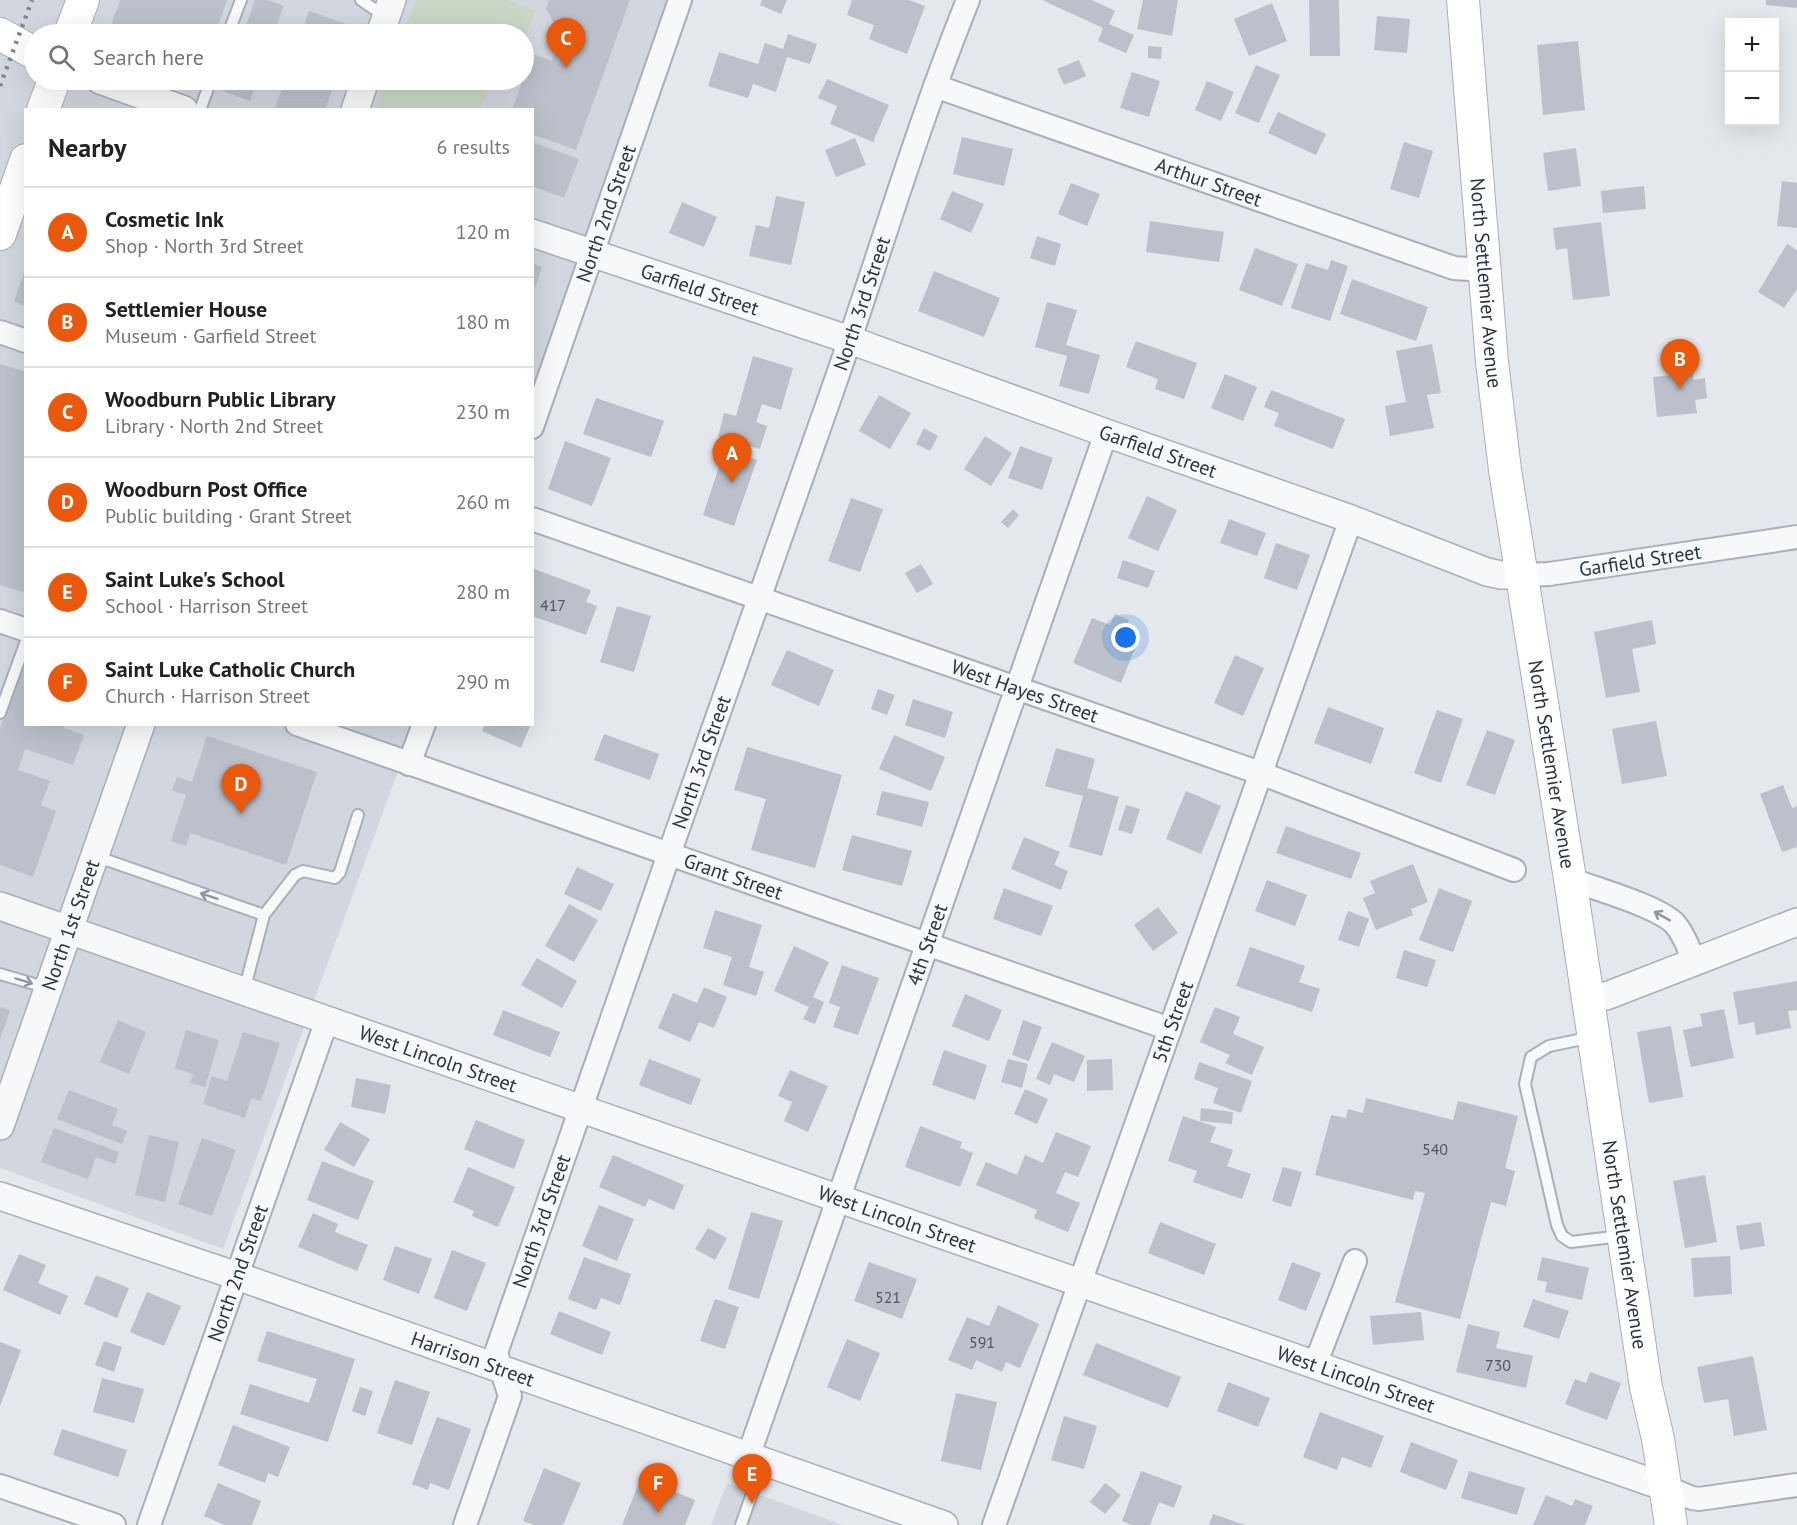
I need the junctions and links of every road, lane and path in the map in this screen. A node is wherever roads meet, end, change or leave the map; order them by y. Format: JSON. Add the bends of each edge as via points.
{"nodes":[{"id":1,"x":83,"y":0,"type":"edge"},
{"id":2,"x":241,"y":0,"type":"edge"},
{"id":3,"x":361,"y":0,"type":"edge"},
{"id":4,"x":680,"y":0,"type":"edge"},
{"id":5,"x":968,"y":0,"type":"edge"},
{"id":6,"x":1463,"y":0,"type":"edge"},
{"id":7,"x":386,"y":17,"type":"edge"},
{"id":8,"x":74,"y":24,"type":"edge"},
{"id":9,"x":232,"y":24,"type":"edge"},
{"id":10,"x":0,"y":34,"type":"edge"},
{"id":11,"x":24,"y":47,"type":"edge"},
{"id":12,"x":935,"y":86,"type":"junction"},
{"id":13,"x":50,"y":90,"type":"edge"},
{"id":14,"x":128,"y":90,"type":"edge"},
{"id":15,"x":207,"y":90,"type":"edge"},
{"id":16,"x":362,"y":90,"type":"edge"},
{"id":17,"x":44,"y":108,"type":"edge"},
{"id":18,"x":178,"y":108,"type":"edge"},
{"id":19,"x":201,"y":108,"type":"edge"},
{"id":20,"x":356,"y":108,"type":"edge"},
{"id":21,"x":24,"y":166,"type":"edge"},
{"id":22,"x":0,"y":234,"type":"edge"},
{"id":23,"x":534,"y":234,"type":"edge"},
{"id":24,"x":592,"y":255,"type":"junction"},
{"id":25,"x":1484,"y":270,"type":"junction"},
{"id":26,"x":0,"y":332,"type":"edge"},
{"id":27,"x":24,"y":340,"type":"edge"},
{"id":28,"x":850,"y":340,"type":"junction"},
{"id":29,"x":534,"y":421,"type":"edge"},
{"id":30,"x":1106,"y":433,"type":"junction"},
{"id":31,"x":1351,"y":519,"type":"junction"},
{"id":32,"x":534,"y":520,"type":"edge"},
{"id":33,"x":1797,"y":537,"type":"edge"},
{"id":34,"x":1523,"y":575,"type":"junction"},
{"id":35,"x":758,"y":599,"type":"junction"},
{"id":36,"x":0,"y":621,"type":"edge"},
{"id":37,"x":24,"y":630,"type":"edge"},
{"id":38,"x":24,"y":633,"type":"edge"},
{"id":39,"x":1017,"y":688,"type":"junction"},
{"id":40,"x":0,"y":713,"type":"edge"},
{"id":41,"x":140,"y":726,"type":"edge"},
{"id":42,"x":303,"y":726,"type":"edge"},
{"id":43,"x":423,"y":726,"type":"edge"},
{"id":44,"x":409,"y":764,"type":"junction"},
{"id":45,"x":1260,"y":773,"type":"junction"},
{"id":46,"x":357,"y":815,"type":"dead end"},
{"id":47,"x":95,"y":856,"type":"junction"},
{"id":48,"x":669,"y":856,"type":"junction"},
{"id":49,"x":1514,"y":870,"type":"dead end"},
{"id":50,"x":1570,"y":879,"type":"junction"},
{"id":51,"x":0,"y":906,"type":"edge"},
{"id":52,"x":264,"y":915,"type":"junction"},
{"id":53,"x":1797,"y":922,"type":"edge"},
{"id":54,"x":69,"y":930,"type":"junction"},
{"id":55,"x":927,"y":945,"type":"junction"},
{"id":56,"x":1695,"y":962,"type":"junction"},
{"id":57,"x":0,"y":974,"type":"edge"},
{"id":58,"x":48,"y":988,"type":"junction"},
{"id":59,"x":244,"y":991,"type":"junction"},
{"id":60,"x":1587,"y":1000,"type":"junction"},
{"id":61,"x":327,"y":1020,"type":"junction"},
{"id":62,"x":1170,"y":1029,"type":"junction"},
{"id":63,"x":1593,"y":1036,"type":"junction"},
{"id":64,"x":6,"y":1089,"type":"edge"},
{"id":65,"x":580,"y":1109,"type":"junction"},
{"id":66,"x":0,"y":1126,"type":"edge"},
{"id":67,"x":0,"y":1196,"type":"edge"},
{"id":68,"x":838,"y":1199,"type":"junction"},
{"id":69,"x":1623,"y":1236,"type":"junction"},
{"id":70,"x":1355,"y":1261,"type":"dead end"},
{"id":71,"x":237,"y":1276,"type":"junction"},
{"id":72,"x":1080,"y":1283,"type":"junction"},
{"id":73,"x":1315,"y":1365,"type":"junction"},
{"id":74,"x":502,"y":1371,"type":"junction"},
{"id":75,"x":755,"y":1459,"type":"junction"},
{"id":76,"x":1797,"y":1485,"type":"edge"},
{"id":77,"x":0,"y":1486,"type":"edge"},
{"id":78,"x":1665,"y":1487,"type":"junction"},
{"id":79,"x":895,"y":1517,"type":"edge"},
{"id":80,"x":114,"y":1525,"type":"edge"},
{"id":81,"x":148,"y":1525,"type":"edge"},
{"id":82,"x":465,"y":1525,"type":"edge"},
{"id":83,"x":741,"y":1525,"type":"edge"},
{"id":84,"x":944,"y":1525,"type":"edge"},
{"id":85,"x":994,"y":1525,"type":"edge"},
{"id":86,"x":1671,"y":1525,"type":"edge"}],
"edges":[{"from":1,"to":8,"type":"main road"},
{"from":2,"to":9,"type":"lane"},
{"from":3,"to":7,"type":"lane"},
{"from":4,"to":24,"type":"street","name":"North 2nd Street"},
{"from":5,"to":12,"type":"street","name":"North 3rd Street"},
{"from":6,"to":25,"type":"main road","name":"North Settlemier Avenue"},
{"from":10,"to":11,"type":"main road"},
{"from":12,"to":25,"type":"street","name":"Arthur Street","via":[[1454,268]]},
{"from":12,"to":28,"type":"street","name":"North 3rd Street"},
{"from":13,"to":17,"type":"main road"},
{"from":14,"to":18,"type":"street"},
{"from":15,"to":19,"type":"lane"},
{"from":16,"to":20,"type":"street"},
{"from":21,"to":22,"type":"main road"},
{"from":23,"to":24,"type":"street","name":"Garfield Street"},
{"from":24,"to":28,"type":"street","name":"Garfield Street"},
{"from":24,"to":29,"type":"street","name":"North 2nd Street"},
{"from":25,"to":34,"type":"main road","name":"North Settlemier Avenue","via":[[1498,413]]},
{"from":26,"to":27,"type":"street"},
{"from":28,"to":30,"type":"street","name":"Garfield Street"},
{"from":28,"to":35,"type":"street","name":"North 3rd Street"},
{"from":30,"to":31,"type":"street","name":"Garfield Street"},
{"from":30,"to":39,"type":"street","name":"4th Street"},
{"from":31,"to":34,"type":"street","name":"Garfield Street","via":[[1487,572]]},
{"from":31,"to":45,"type":"street","name":"5th Street"},
{"from":32,"to":35,"type":"street","name":"West Hayes Street"},
{"from":33,"to":34,"type":"street","name":"Garfield Street"},
{"from":34,"to":50,"type":"main road","name":"North Settlemier Avenue"},
{"from":35,"to":39,"type":"street","name":"West Hayes Street"},
{"from":35,"to":48,"type":"street","name":"North 3rd Street"},
{"from":36,"to":37,"type":"street"},
{"from":38,"to":40,"type":"lane"},
{"from":39,"to":45,"type":"street","name":"West Hayes Street"},
{"from":39,"to":55,"type":"street","name":"4th Street"},
{"from":41,"to":47,"type":"street","name":"North 1st Street"},
{"from":42,"to":44,"type":"street","name":"Grant Street"},
{"from":43,"to":44,"type":"street"},
{"from":44,"to":48,"type":"street","name":"Grant Street"},
{"from":45,"to":49,"type":"street","name":"West Hayes Street"},
{"from":45,"to":62,"type":"street","name":"5th Street"},
{"from":46,"to":52,"type":"lane","via":[[335,878],[303,871],[295,874]]},
{"from":52,"to":47,"type":"lane","one_way":true},
{"from":47,"to":54,"type":"street","name":"North 1st Street"},
{"from":48,"to":55,"type":"street","name":"Grant Street"},
{"from":48,"to":65,"type":"street","name":"North 3rd Street"},
{"from":56,"to":50,"type":"street","one_way":true,"via":[[1680,931],[1665,916]]},
{"from":50,"to":60,"type":"main road","name":"North Settlemier Avenue"},
{"from":51,"to":54,"type":"street","name":"West Lincoln Street"},
{"from":52,"to":59,"type":"lane"},
{"from":53,"to":56,"type":"street"},
{"from":54,"to":58,"type":"street","name":"North 1st Street"},
{"from":54,"to":59,"type":"street","name":"West Lincoln Street"},
{"from":55,"to":62,"type":"street","name":"Grant Street"},
{"from":55,"to":68,"type":"street","name":"4th Street"},
{"from":56,"to":60,"type":"street"},
{"from":57,"to":58,"type":"lane","one_way":true},
{"from":58,"to":64,"type":"street","name":"North 1st Street"},
{"from":59,"to":61,"type":"street","name":"West Lincoln Street"},
{"from":60,"to":63,"type":"main road","name":"North Settlemier Avenue"},
{"from":61,"to":65,"type":"street","name":"West Lincoln Street"},
{"from":61,"to":71,"type":"street","name":"North 2nd Street"},
{"from":62,"to":72,"type":"street","name":"5th Street"},
{"from":63,"to":69,"type":"main road","name":"North Settlemier Avenue"},
{"from":63,"to":69,"type":"lane","via":[[1549,1046],[1531,1057],[1525,1084],[1562,1236],[1571,1242]]},
{"from":64,"to":66,"type":"street","name":"North 1st Street"},
{"from":65,"to":68,"type":"street","name":"West Lincoln Street"},
{"from":65,"to":74,"type":"street","name":"North 3rd Street","via":[[497,1350]]},
{"from":67,"to":71,"type":"street","name":"Harrison Street"},
{"from":68,"to":72,"type":"street","name":"West Lincoln Street"},
{"from":68,"to":75,"type":"street","name":"4th Street"},
{"from":69,"to":78,"type":"main road","name":"North Settlemier Avenue"},
{"from":70,"to":73,"type":"street"},
{"from":71,"to":74,"type":"street","name":"Harrison Street"},
{"from":71,"to":81,"type":"street","name":"North 2nd Street"},
{"from":72,"to":73,"type":"street","name":"West Lincoln Street"},
{"from":72,"to":85,"type":"street","name":"5th Street"},
{"from":73,"to":78,"type":"street","name":"West Lincoln Street"},
{"from":74,"to":75,"type":"street","name":"Harrison Street"},
{"from":74,"to":82,"type":"street","name":"North 3rd Street","via":[[510,1396]]},
{"from":75,"to":79,"type":"street","name":"Harrison Street"},
{"from":75,"to":83,"type":"lane"},
{"from":76,"to":78,"type":"street","name":"West Lincoln Street","via":[[1699,1499]]},
{"from":77,"to":80,"type":"street"},
{"from":78,"to":86,"type":"main road","name":"North Settlemier Avenue"},
{"from":79,"to":84,"type":"street","name":"Harrison Street"}]}
